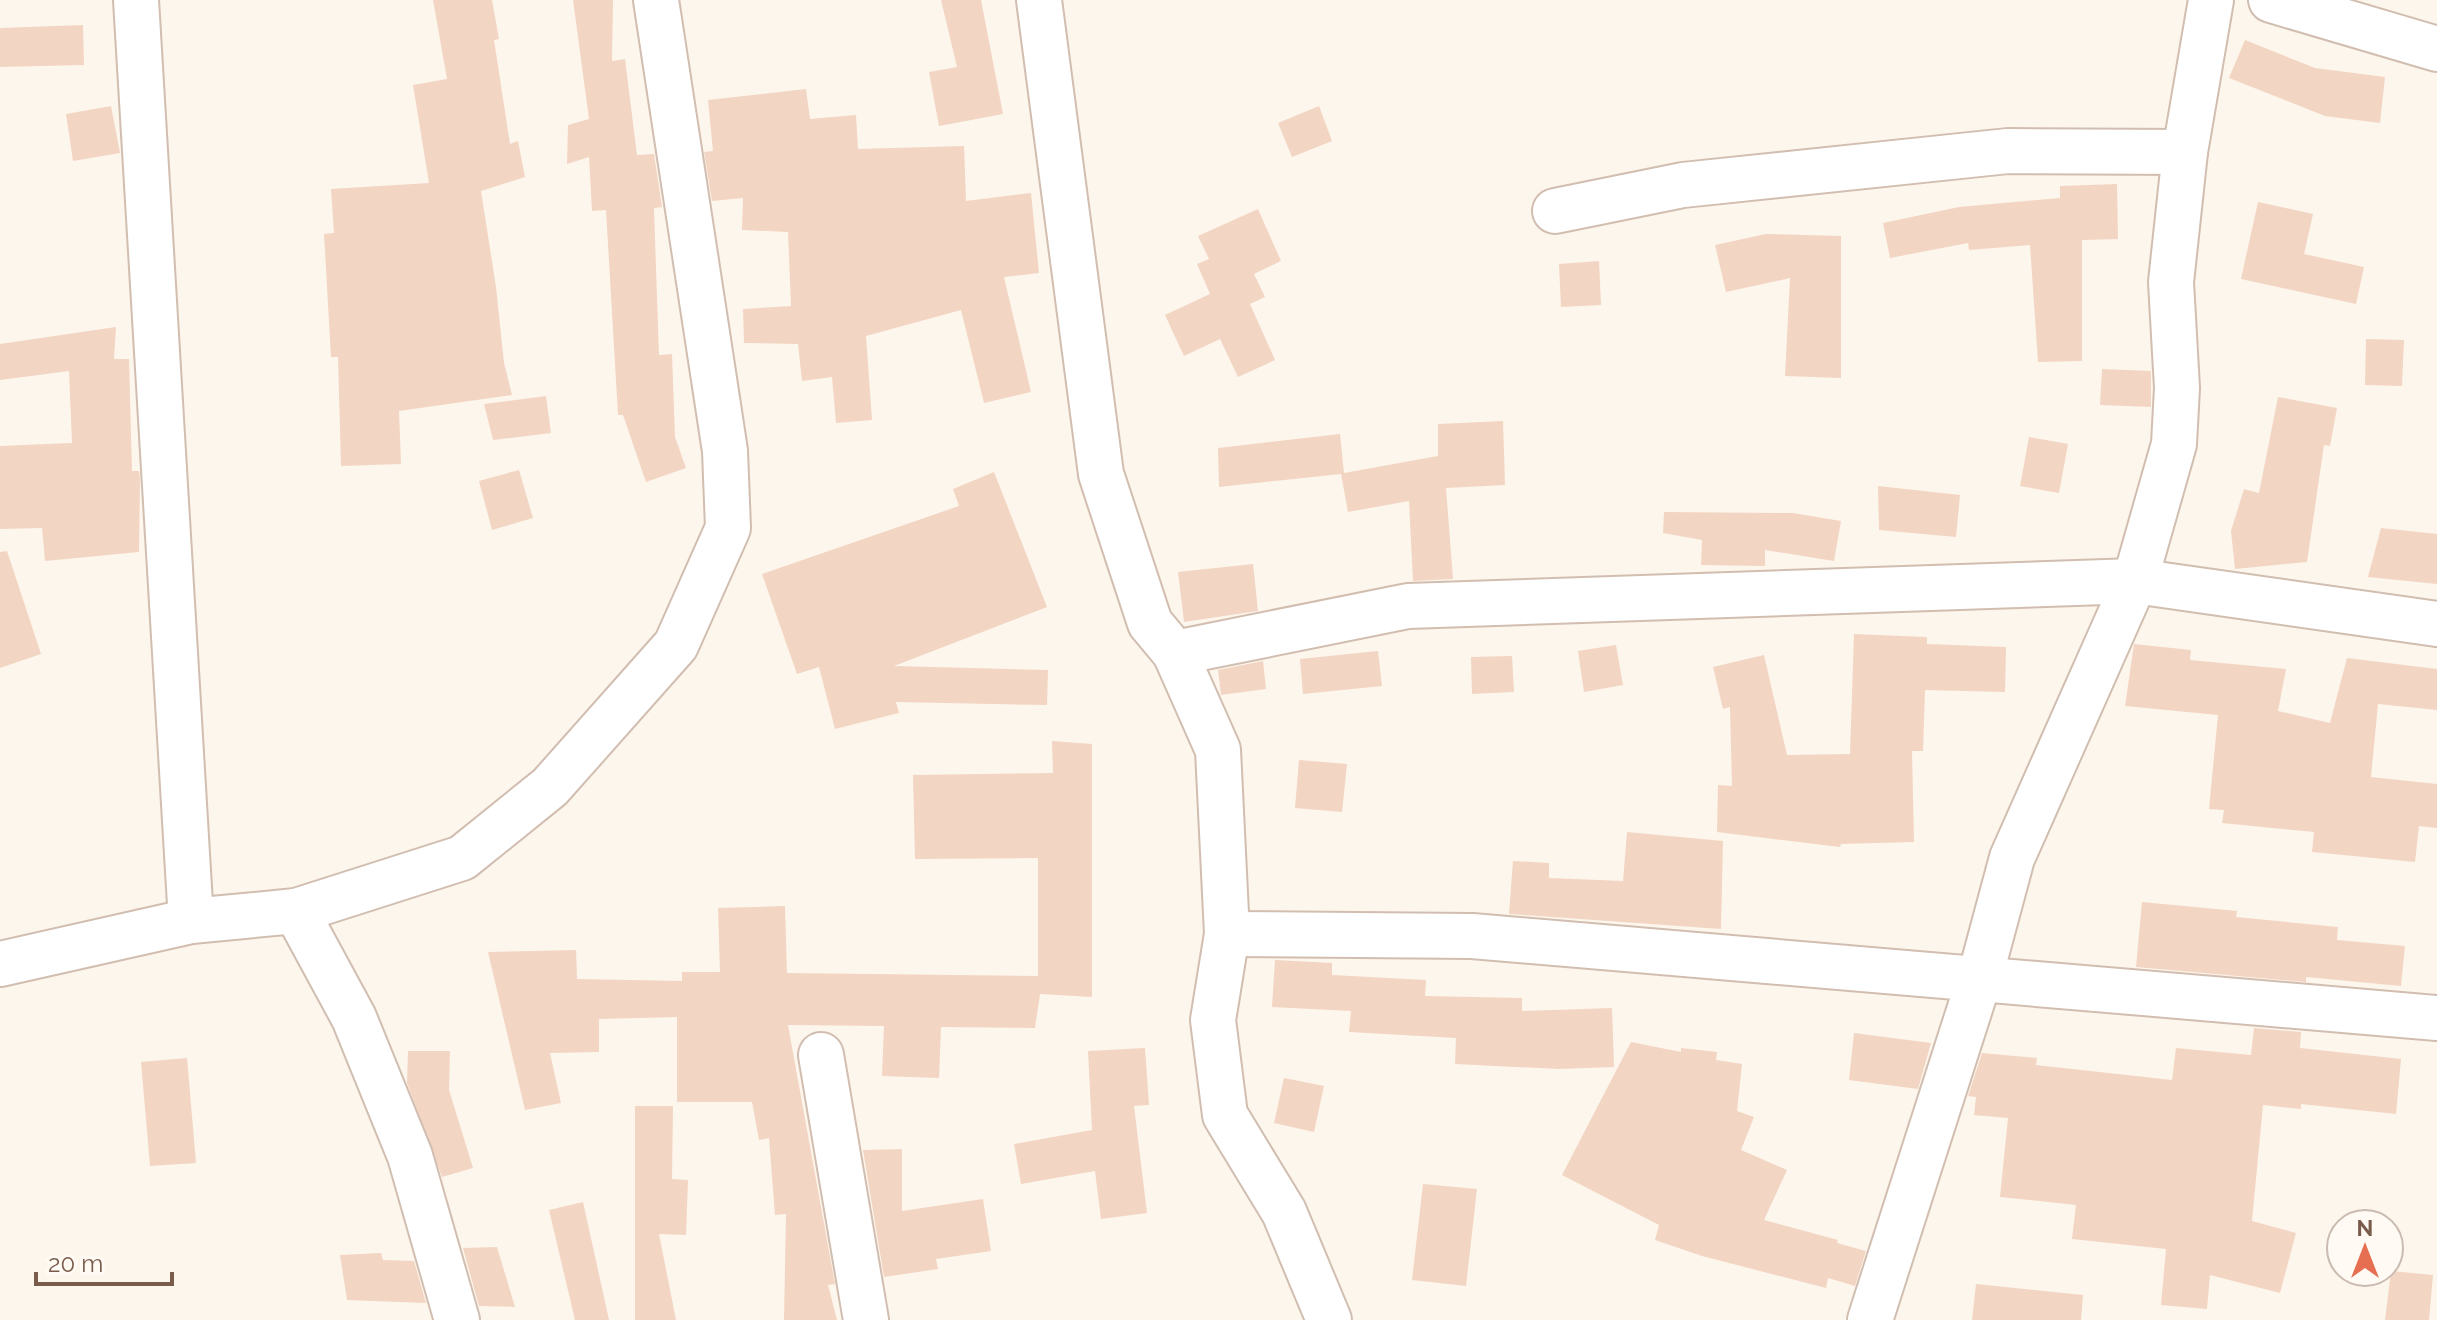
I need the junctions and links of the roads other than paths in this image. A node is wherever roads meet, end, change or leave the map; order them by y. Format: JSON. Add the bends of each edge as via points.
{"nodes":[{"id":1,"x":136,"y":0,"type":"edge"},
{"id":2,"x":656,"y":0,"type":"edge"},
{"id":3,"x":1039,"y":0,"type":"edge"},
{"id":4,"x":2211,"y":0,"type":"edge"},
{"id":5,"x":2271,"y":0,"type":"edge"},
{"id":6,"x":2437,"y":49,"type":"edge"},
{"id":7,"x":2185,"y":152,"type":"junction"},
{"id":8,"x":1555,"y":211,"type":"dead end"},
{"id":9,"x":2135,"y":581,"type":"junction"},
{"id":10,"x":2437,"y":624,"type":"edge"},
{"id":11,"x":1175,"y":653,"type":"junction"},
{"id":12,"x":296,"y":911,"type":"junction"},
{"id":13,"x":191,"y":921,"type":"junction"},
{"id":14,"x":1227,"y":934,"type":"junction"},
{"id":15,"x":0,"y":964,"type":"edge"},
{"id":16,"x":1980,"y":977,"type":"junction"},
{"id":17,"x":2437,"y":1018,"type":"edge"},
{"id":18,"x":821,"y":1055,"type":"dead end"},
{"id":19,"x":457,"y":1320,"type":"edge"},
{"id":20,"x":866,"y":1320,"type":"edge"},
{"id":21,"x":1329,"y":1320,"type":"edge"},
{"id":22,"x":1870,"y":1320,"type":"edge"}],
"edges":[{"from":1,"to":13,"type":"street"},
{"from":2,"to":12,"type":"street","via":[[725,451],[728,528],[676,645],[550,787],[462,858]]},
{"from":3,"to":11,"type":"street","via":[[1101,474],[1150,623]]},
{"from":4,"to":7,"type":"street"},
{"from":5,"to":6,"type":"street"},
{"from":7,"to":8,"type":"street","via":[[2008,151],[1683,185]]},
{"from":7,"to":9,"type":"street","via":[[2171,282],[2177,388],[2174,444]]},
{"from":9,"to":10,"type":"street"},
{"from":9,"to":11,"type":"street","via":[[1408,606]]},
{"from":9,"to":16,"type":"street","via":[[2012,858]]},
{"from":11,"to":14,"type":"street","via":[[1218,750]]},
{"from":12,"to":13,"type":"street"},
{"from":12,"to":19,"type":"street","via":[[354,1018],[404,1143]]},
{"from":13,"to":15,"type":"street"},
{"from":14,"to":16,"type":"street","via":[[1472,936]]},
{"from":14,"to":21,"type":"street","via":[[1213,1020],[1225,1115],[1284,1212]]},
{"from":16,"to":17,"type":"street"},
{"from":16,"to":22,"type":"street"},
{"from":18,"to":20,"type":"street"}]}
